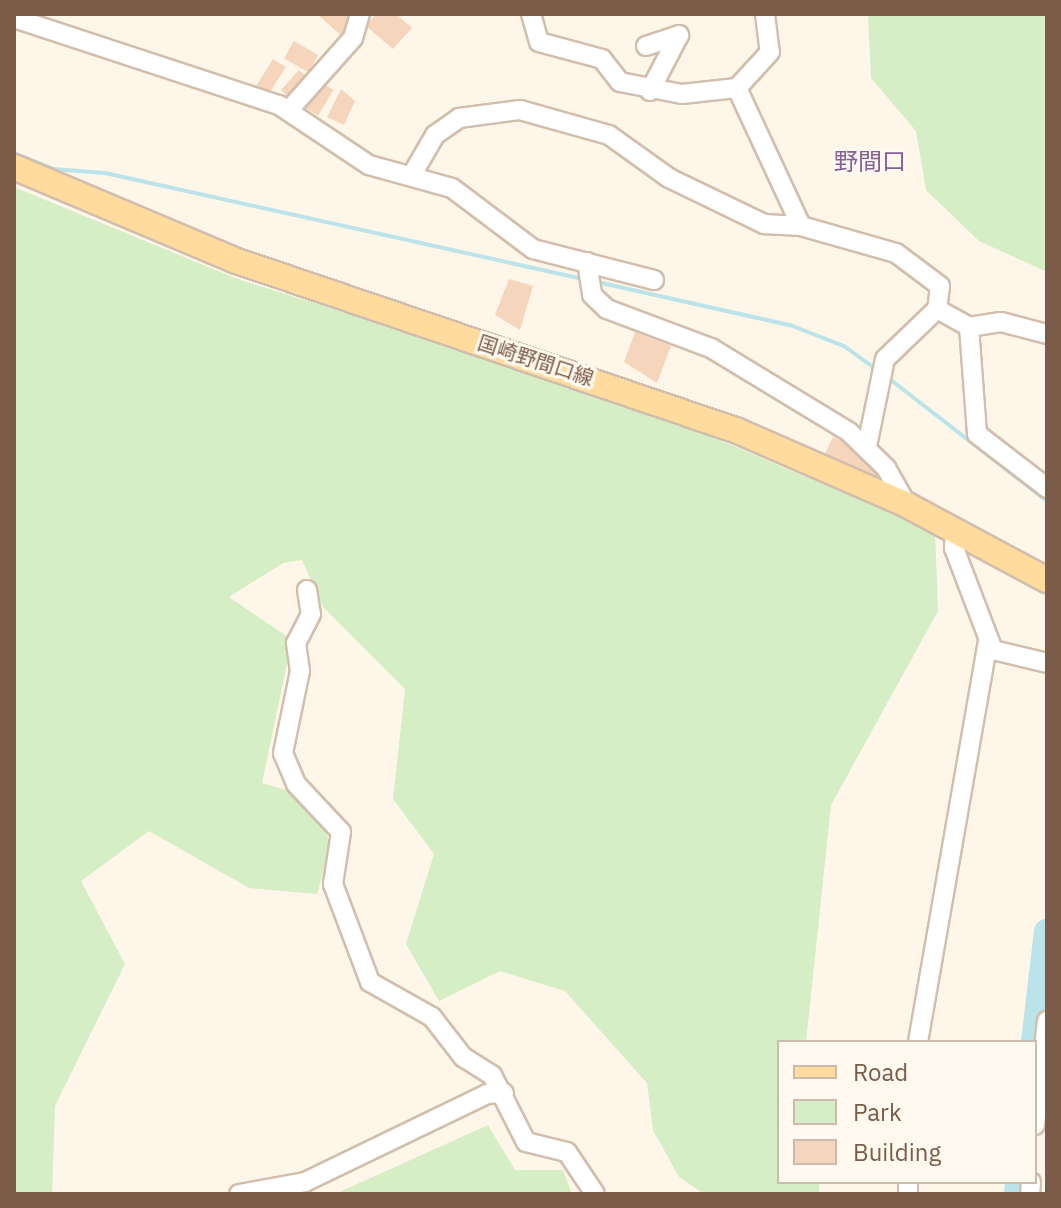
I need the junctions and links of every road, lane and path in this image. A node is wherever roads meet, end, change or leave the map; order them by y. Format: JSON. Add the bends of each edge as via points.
{"nodes":[{"id":1,"x":360,"y":14,"type":"edge"},
{"id":2,"x":531,"y":14,"type":"edge"},
{"id":3,"x":765,"y":15,"type":"edge"},
{"id":4,"x":14,"y":18,"type":"edge"},
{"id":5,"x":646,"y":46,"type":"dead end"},
{"id":6,"x":737,"y":88,"type":"junction"},
{"id":7,"x":650,"y":91,"type":"junction"},
{"id":8,"x":289,"y":110,"type":"junction"},
{"id":9,"x":14,"y":167,"type":"edge"},
{"id":10,"x":413,"y":173,"type":"junction"},
{"id":11,"x":801,"y":226,"type":"junction"},
{"id":12,"x":587,"y":262,"type":"junction"},
{"id":13,"x":654,"y":280,"type":"dead end"},
{"id":14,"x":937,"y":309,"type":"junction"},
{"id":15,"x":969,"y":327,"type":"junction"},
{"id":16,"x":1047,"y":334,"type":"edge"},
{"id":17,"x":867,"y":446,"type":"junction"},
{"id":18,"x":1047,"y":488,"type":"edge"},
{"id":19,"x":907,"y":505,"type":"junction"},
{"id":20,"x":955,"y":529,"type":"junction"},
{"id":21,"x":1047,"y":580,"type":"edge"},
{"id":22,"x":307,"y":590,"type":"dead end"},
{"id":23,"x":988,"y":639,"type":"junction"},
{"id":24,"x":1047,"y":663,"type":"edge"},
{"id":25,"x":1047,"y":1021,"type":"edge"},
{"id":26,"x":918,"y":1040,"type":"edge"},
{"id":27,"x":504,"y":1093,"type":"junction"},
{"id":28,"x":1037,"y":1108,"type":"edge"},
{"id":29,"x":239,"y":1194,"type":"edge"},
{"id":30,"x":595,"y":1194,"type":"edge"}],
"edges":[{"from":1,"to":8,"type":"street","via":[[353,38]]},
{"from":2,"to":7,"type":"street","via":[[539,42],[602,59],[620,82]]},
{"from":3,"to":6,"type":"street","via":[[770,52]]},
{"from":4,"to":8,"type":"street"},
{"from":5,"to":7,"type":"street","via":[[679,35]]},
{"from":6,"to":7,"type":"street"},
{"from":6,"to":11,"type":"street"},
{"from":8,"to":10,"type":"street","via":[[369,165]]},
{"from":9,"to":19,"type":"main road","name":"国崎野間口線","via":[[234,260],[738,431]]},
{"from":10,"to":11,"type":"street","via":[[435,135],[459,118],[520,110],[609,135],[678,184],[741,207],[764,224]]},
{"from":10,"to":12,"type":"street","via":[[452,188],[533,249]]},
{"from":11,"to":14,"type":"street","via":[[896,253],[940,286]]},
{"from":12,"to":13,"type":"street"},
{"from":12,"to":17,"type":"street","via":[[592,295],[607,309],[711,348]]},
{"from":14,"to":15,"type":"street"},
{"from":14,"to":17,"type":"street","via":[[885,359],[874,387]]},
{"from":15,"to":16,"type":"street","via":[[1001,322]]},
{"from":15,"to":18,"type":"street","via":[[977,434]]},
{"from":17,"to":19,"type":"street"},
{"from":19,"to":20,"type":"main road","name":"国崎野間口線"},
{"from":20,"to":21,"type":"main road","name":"国崎野間口線"},
{"from":20,"to":23,"type":"street","via":[[954,548]]},
{"from":22,"to":27,"type":"street","via":[[311,614],[296,643],[300,671],[283,753],[296,784],[341,832],[333,884],[370,982],[432,1017]]},
{"from":23,"to":24,"type":"street","via":[[993,650]]},
{"from":23,"to":26,"type":"street"},
{"from":25,"to":28,"type":"street"},
{"from":27,"to":29,"type":"street","via":[[487,1094],[305,1182]]},
{"from":27,"to":30,"type":"street","via":[[519,1135],[567,1152]]}]}
